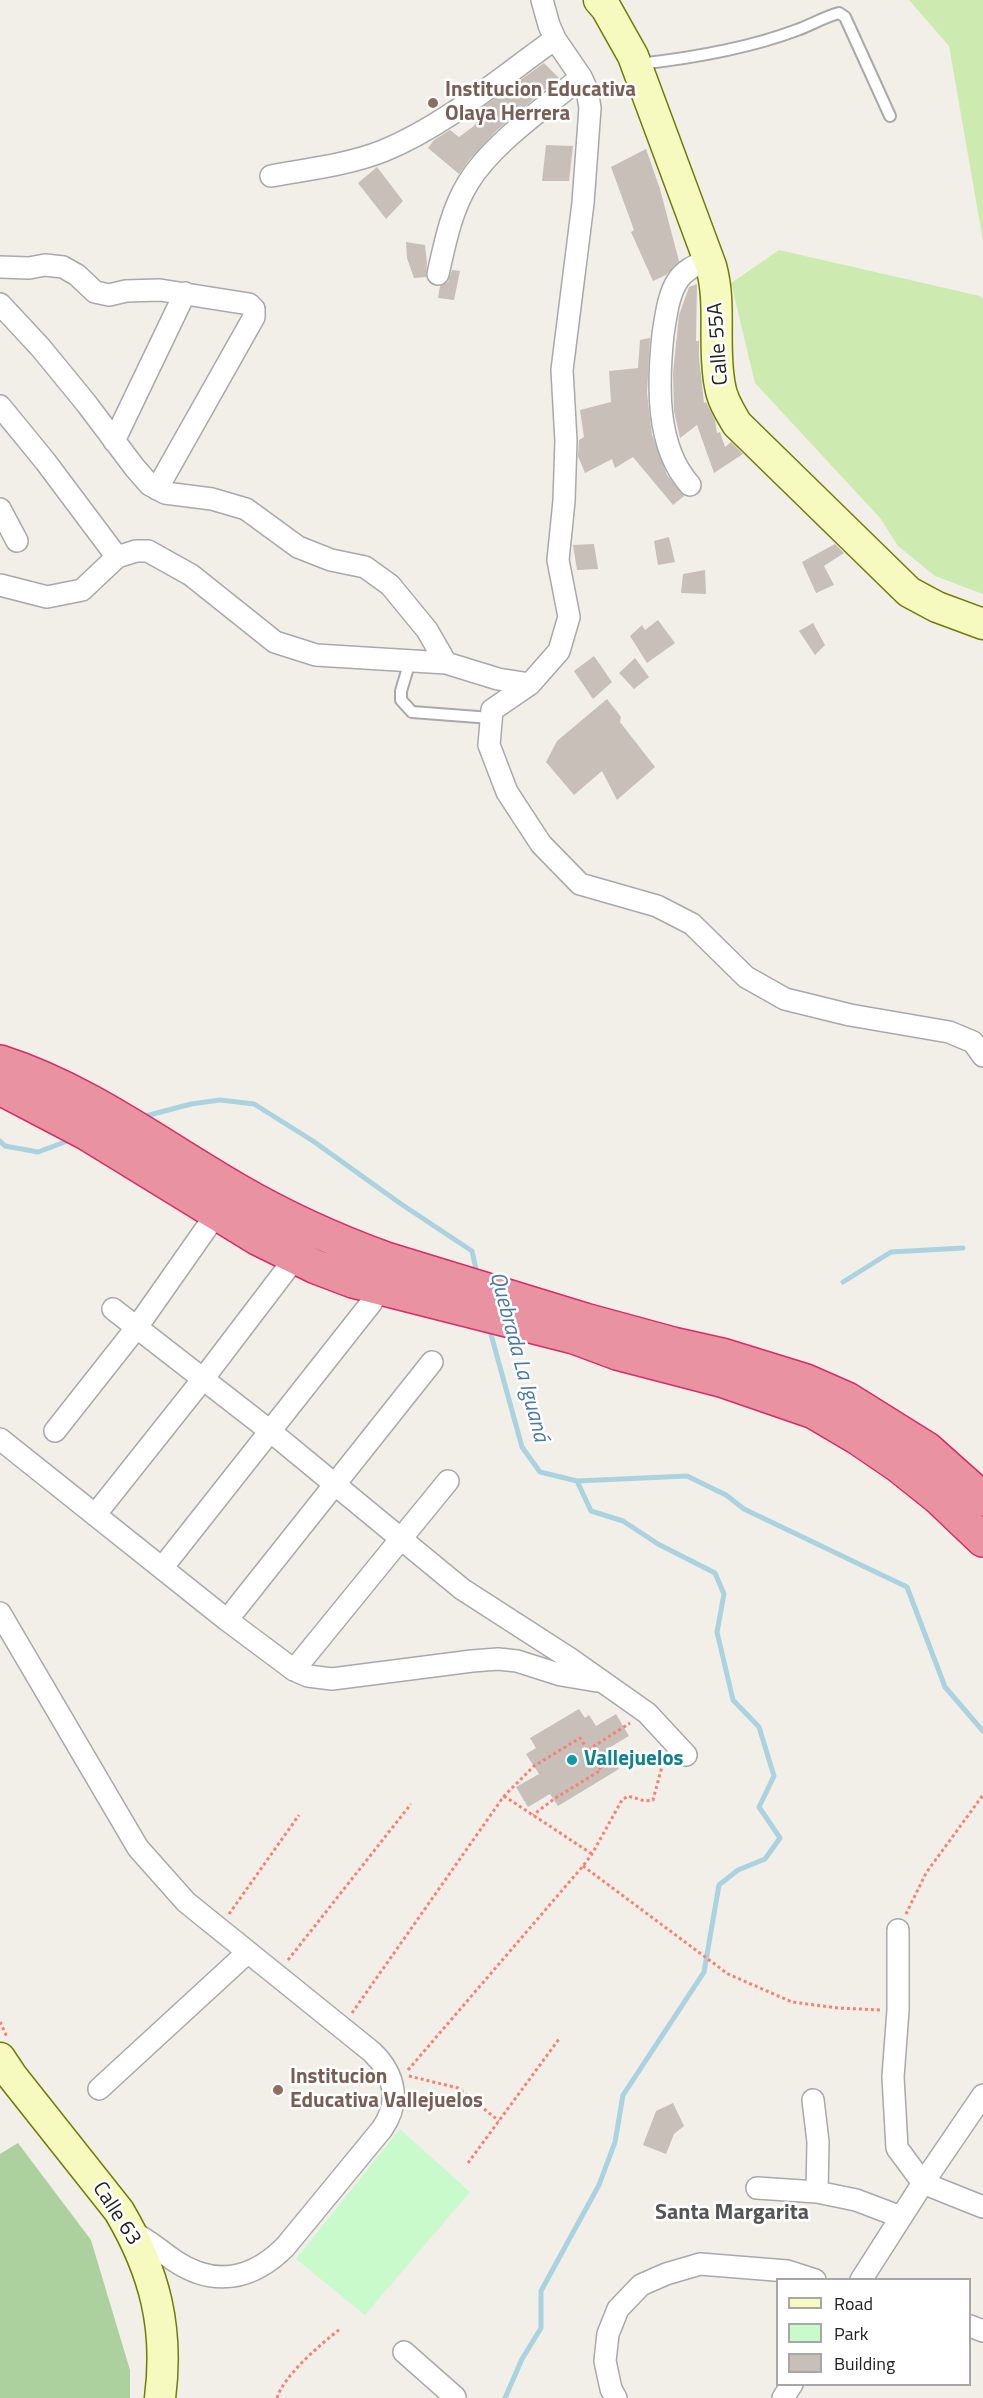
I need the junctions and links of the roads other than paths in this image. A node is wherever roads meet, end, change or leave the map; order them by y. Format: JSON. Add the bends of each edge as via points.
{"nodes":[{"id":1,"x":542,"y":0,"type":"edge"},
{"id":2,"x":608,"y":3,"type":"edge"},
{"id":3,"x":555,"y":39,"type":"junction"},
{"id":4,"x":636,"y":65,"type":"junction"},
{"id":5,"x":581,"y":77,"type":"junction"},
{"id":6,"x":890,"y":116,"type":"dead end"},
{"id":7,"x":271,"y":176,"type":"dead end"},
{"id":8,"x":708,"y":260,"type":"junction"},
{"id":9,"x":0,"y":267,"type":"edge"},
{"id":10,"x":438,"y":274,"type":"dead end"},
{"id":11,"x":185,"y":293,"type":"junction"},
{"id":12,"x":0,"y":304,"type":"edge"},
{"id":13,"x":0,"y":406,"type":"edge"},
{"id":14,"x":114,"y":441,"type":"junction"},
{"id":15,"x":690,"y":485,"type":"dead end"},
{"id":16,"x":157,"y":489,"type":"junction"},
{"id":17,"x":0,"y":509,"type":"edge"},
{"id":18,"x":17,"y":541,"type":"dead end"},
{"id":19,"x":117,"y":557,"type":"junction"},
{"id":20,"x":0,"y":585,"type":"edge"},
{"id":21,"x":983,"y":624,"type":"edge"},
{"id":22,"x":410,"y":661,"type":"junction"},
{"id":23,"x":446,"y":663,"type":"junction"},
{"id":24,"x":530,"y":684,"type":"junction"},
{"id":25,"x":491,"y":718,"type":"junction"},
{"id":26,"x":983,"y":1056,"type":"edge"},
{"id":27,"x":0,"y":1062,"type":"edge"},
{"id":28,"x":0,"y":1088,"type":"edge"},
{"id":29,"x":210,"y":1223,"type":"dead end"},
{"id":30,"x":289,"y":1266,"type":"dead end"},
{"id":31,"x":372,"y":1302,"type":"dead end"},
{"id":32,"x":113,"y":1309,"type":"dead end"},
{"id":33,"x":137,"y":1327,"type":"junction"},
{"id":34,"x":580,"y":1328,"type":"junction"},
{"id":35,"x":432,"y":1362,"type":"dead end"},
{"id":36,"x":204,"y":1379,"type":"junction"},
{"id":37,"x":55,"y":1431,"type":"dead end"},
{"id":38,"x":270,"y":1431,"type":"junction"},
{"id":39,"x":0,"y":1439,"type":"edge"},
{"id":40,"x":448,"y":1481,"type":"dead end"},
{"id":41,"x":336,"y":1485,"type":"junction"},
{"id":42,"x":983,"y":1499,"type":"edge"},
{"id":43,"x":95,"y":1515,"type":"junction"},
{"id":44,"x":402,"y":1538,"type":"junction"},
{"id":45,"x":983,"y":1540,"type":"edge"},
{"id":46,"x":162,"y":1568,"type":"junction"},
{"id":47,"x":0,"y":1613,"type":"edge"},
{"id":48,"x":227,"y":1620,"type":"junction"},
{"id":49,"x":294,"y":1670,"type":"junction"},
{"id":50,"x":601,"y":1682,"type":"junction"},
{"id":51,"x":686,"y":1755,"type":"dead end"},
{"id":52,"x":898,"y":1930,"type":"road end"},
{"id":53,"x":248,"y":1952,"type":"junction"},
{"id":54,"x":0,"y":2058,"type":"edge"},
{"id":55,"x":99,"y":2089,"type":"dead end"},
{"id":56,"x":983,"y":2096,"type":"edge"},
{"id":57,"x":813,"y":2100,"type":"dead end"},
{"id":58,"x":923,"y":2183,"type":"junction"},
{"id":59,"x":757,"y":2188,"type":"dead end"},
{"id":60,"x":818,"y":2192,"type":"junction"},
{"id":61,"x":983,"y":2207,"type":"edge"},
{"id":62,"x":901,"y":2217,"type":"junction"},
{"id":63,"x":132,"y":2232,"type":"junction"},
{"id":64,"x":809,"y":2278,"type":"edge"},
{"id":65,"x":862,"y":2278,"type":"edge"},
{"id":66,"x":404,"y":2352,"type":"dead end"},
{"id":67,"x":458,"y":2393,"type":"edge"},
{"id":68,"x":160,"y":2398,"type":"edge"},
{"id":69,"x":616,"y":2398,"type":"edge"}],
"edges":[{"from":1,"to":3,"type":"street"},
{"from":2,"to":4,"type":"street","name":"Calle 55A"},
{"from":3,"to":5,"type":"street"},
{"from":3,"to":7,"type":"street","via":[[461,108],[384,150],[351,162]]},
{"from":4,"to":6,"type":"lane","via":[[742,46],[839,13],[845,17]]},
{"from":4,"to":8,"type":"street","name":"Calle 55A"},
{"from":5,"to":10,"type":"street","via":[[504,140],[468,182],[450,223]]},
{"from":5,"to":24,"type":"street","via":[[590,100],[590,119],[562,370],[566,441],[558,560],[569,616],[560,651]]},
{"from":8,"to":15,"type":"street","via":[[685,272],[672,290],[660,362],[668,443]]},
{"from":8,"to":21,"type":"street","name":"Calle 55A","via":[[716,290],[720,386],[737,424],[909,592]]},
{"from":9,"to":11,"type":"street","via":[[63,267],[95,292],[109,295],[126,291]]},
{"from":11,"to":14,"type":"street"},
{"from":11,"to":16,"type":"street","via":[[249,304],[256,312]]},
{"from":12,"to":14,"type":"street","via":[[41,348]]},
{"from":13,"to":19,"type":"street"},
{"from":14,"to":16,"type":"street"},
{"from":16,"to":23,"type":"street","via":[[246,509],[298,547],[331,560],[365,567],[390,585],[427,630]]},
{"from":17,"to":18,"type":"street"},
{"from":19,"to":20,"type":"street","via":[[82,590],[47,597]]},
{"from":19,"to":22,"type":"street","via":[[148,551],[191,575],[275,642],[316,655]]},
{"from":22,"to":23,"type":"street"},
{"from":22,"to":25,"type":"lane","via":[[401,700],[412,712]]},
{"from":23,"to":24,"type":"street","via":[[498,680]]},
{"from":24,"to":25,"type":"street","via":[[492,710]]},
{"from":25,"to":26,"type":"street","via":[[489,745],[507,792],[541,844],[580,884],[657,906],[692,924],[746,977],[785,999],[949,1032],[973,1042]]},
{"from":27,"to":34,"type":"highway","via":[[106,1109],[236,1190],[301,1225]]},
{"from":28,"to":34,"type":"highway","via":[[86,1134],[257,1238],[316,1267],[385,1290]]},
{"from":29,"to":33,"type":"street"},
{"from":30,"to":36,"type":"street"},
{"from":31,"to":38,"type":"street"},
{"from":32,"to":33,"type":"street"},
{"from":33,"to":36,"type":"street"},
{"from":33,"to":37,"type":"street"},
{"from":34,"to":42,"type":"highway","via":[[722,1355],[806,1381],[847,1399],[927,1449]]},
{"from":34,"to":45,"type":"highway","via":[[617,1353],[739,1385],[814,1412],[899,1466]]},
{"from":35,"to":41,"type":"street"},
{"from":36,"to":38,"type":"street"},
{"from":36,"to":43,"type":"street"},
{"from":38,"to":41,"type":"street"},
{"from":38,"to":46,"type":"street"},
{"from":39,"to":43,"type":"street"},
{"from":40,"to":44,"type":"street"},
{"from":41,"to":44,"type":"street"},
{"from":41,"to":48,"type":"street"},
{"from":43,"to":46,"type":"street"},
{"from":44,"to":49,"type":"street"},
{"from":44,"to":50,"type":"street","via":[[462,1589]]},
{"from":46,"to":48,"type":"street"},
{"from":47,"to":53,"type":"street","via":[[138,1848],[186,1902]]},
{"from":48,"to":49,"type":"street"},
{"from":49,"to":50,"type":"street","via":[[332,1679],[498,1659]]},
{"from":50,"to":51,"type":"street","via":[[647,1713]]},
{"from":52,"to":58,"type":"street","via":[[893,2078],[897,2148]]},
{"from":53,"to":55,"type":"street"},
{"from":53,"to":63,"type":"street","via":[[382,2061],[393,2088],[392,2111],[382,2129],[276,2256],[242,2275],[211,2276],[189,2269]]},
{"from":54,"to":63,"type":"street","name":"Calle 63"},
{"from":56,"to":58,"type":"street"},
{"from":57,"to":60,"type":"street"},
{"from":58,"to":61,"type":"street"},
{"from":58,"to":62,"type":"street"},
{"from":59,"to":60,"type":"street"},
{"from":60,"to":62,"type":"street","via":[[856,2200]]},
{"from":62,"to":65,"type":"street"},
{"from":63,"to":68,"type":"street","name":"Calle 63","via":[[159,2306],[163,2342]]},
{"from":64,"to":69,"type":"street","via":[[787,2271],[700,2264],[641,2285],[618,2309],[608,2334],[605,2361]]},
{"from":66,"to":67,"type":"street"}]}
